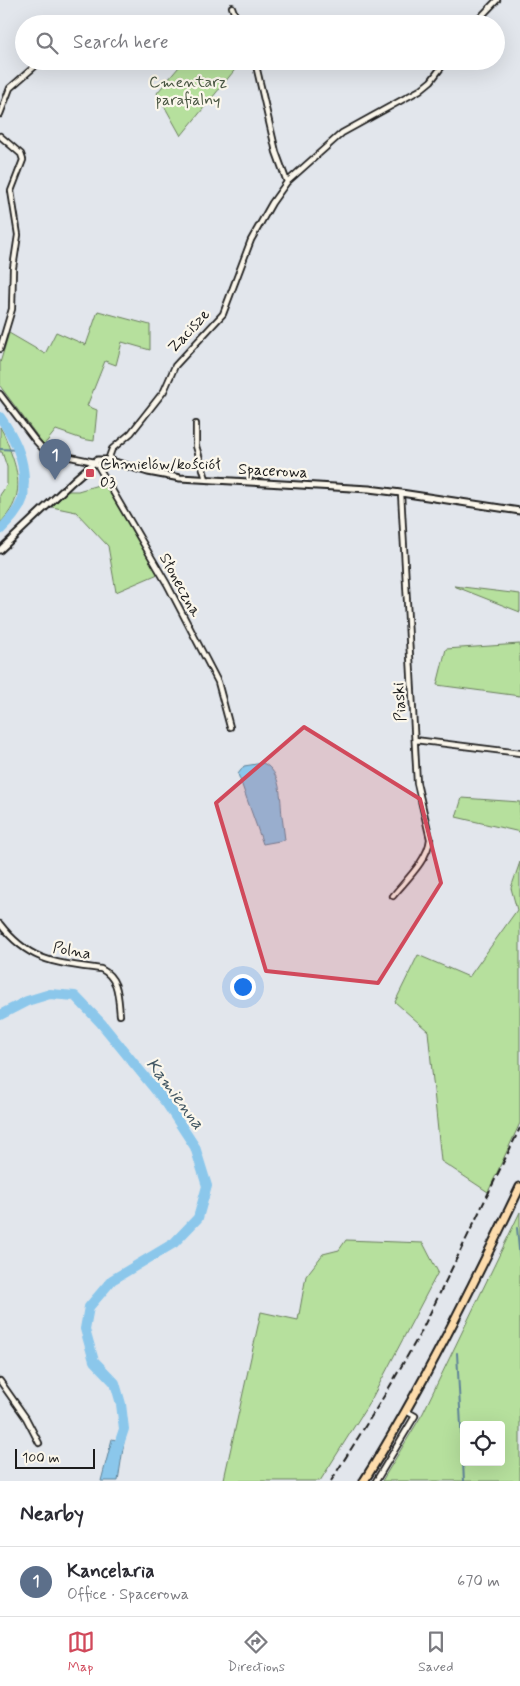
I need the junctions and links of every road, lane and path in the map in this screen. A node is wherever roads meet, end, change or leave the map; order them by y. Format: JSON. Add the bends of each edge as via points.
{"nodes":[{"id":1,"x":497,"y":0,"type":"edge"},
{"id":2,"x":232,"y":7,"type":"dead end"},
{"id":3,"x":235,"y":15,"type":"edge"},
{"id":4,"x":483,"y":15,"type":"edge"},
{"id":5,"x":31,"y":70,"type":"edge"},
{"id":6,"x":257,"y":70,"type":"edge"},
{"id":7,"x":439,"y":70,"type":"edge"},
{"id":8,"x":0,"y":114,"type":"edge"},
{"id":9,"x":0,"y":136,"type":"edge"},
{"id":10,"x":287,"y":182,"type":"junction"},
{"id":11,"x":0,"y":349,"type":"edge"},
{"id":12,"x":0,"y":394,"type":"edge"},
{"id":13,"x":196,"y":424,"type":"dead end"},
{"id":14,"x":108,"y":460,"type":"junction"},
{"id":15,"x":95,"y":462,"type":"junction"},
{"id":16,"x":206,"y":480,"type":"junction"},
{"id":17,"x":402,"y":493,"type":"junction"},
{"id":18,"x":520,"y":511,"type":"edge"},
{"id":19,"x":0,"y":550,"type":"edge"},
{"id":20,"x":230,"y":727,"type":"dead end"},
{"id":21,"x":415,"y":740,"type":"junction"},
{"id":22,"x":520,"y":754,"type":"edge"},
{"id":23,"x":393,"y":896,"type":"dead end"},
{"id":24,"x":0,"y":924,"type":"edge"},
{"id":25,"x":120,"y":1014,"type":"dead end"},
{"id":26,"x":520,"y":1187,"type":"edge"},
{"id":27,"x":0,"y":1381,"type":"edge"},
{"id":28,"x":406,"y":1411,"type":"junction"},
{"id":29,"x":39,"y":1443,"type":"dead end"},
{"id":30,"x":364,"y":1481,"type":"edge"},
{"id":31,"x":376,"y":1481,"type":"edge"}],
"edges":[{"from":1,"to":4,"type":"street"},
{"from":2,"to":3,"type":"street"},
{"from":5,"to":8,"type":"street","via":[[10,88]]},
{"from":6,"to":10,"type":"street"},
{"from":7,"to":10,"type":"street","name":"Zacisze","via":[[420,90],[342,133]]},
{"from":9,"to":11,"type":"street","via":[[21,154],[23,160],[11,191],[18,235],[12,309]]},
{"from":10,"to":14,"type":"street","name":"Zacisze","via":[[255,230],[222,314],[175,366],[164,391],[131,433],[112,449]]},
{"from":12,"to":15,"type":"street","via":[[46,452]]},
{"from":13,"to":16,"type":"street","via":[[196,446]]},
{"from":14,"to":15,"type":"street","name":"Spacerowa"},
{"from":14,"to":16,"type":"street","name":"Spacerowa","via":[[148,472]]},
{"from":15,"to":19,"type":"street"},
{"from":15,"to":20,"type":"street","name":"Słoneczna","via":[[167,584],[218,682]]},
{"from":16,"to":17,"type":"street","name":"Spacerowa"},
{"from":17,"to":18,"type":"street","name":"Spacerowa"},
{"from":17,"to":21,"type":"street","name":"Piaski"},
{"from":21,"to":22,"type":"street"},
{"from":21,"to":23,"type":"street","name":"Piaski","via":[[417,783],[430,839],[425,855]]},
{"from":24,"to":25,"type":"street","name":"Polna","via":[[17,943],[39,957],[106,972],[113,978]]},
{"from":26,"to":28,"type":"main road"},
{"from":27,"to":29,"type":"street"},
{"from":28,"to":30,"type":"main road"},
{"from":28,"to":31,"type":"street","via":[[415,1416]]}]}
